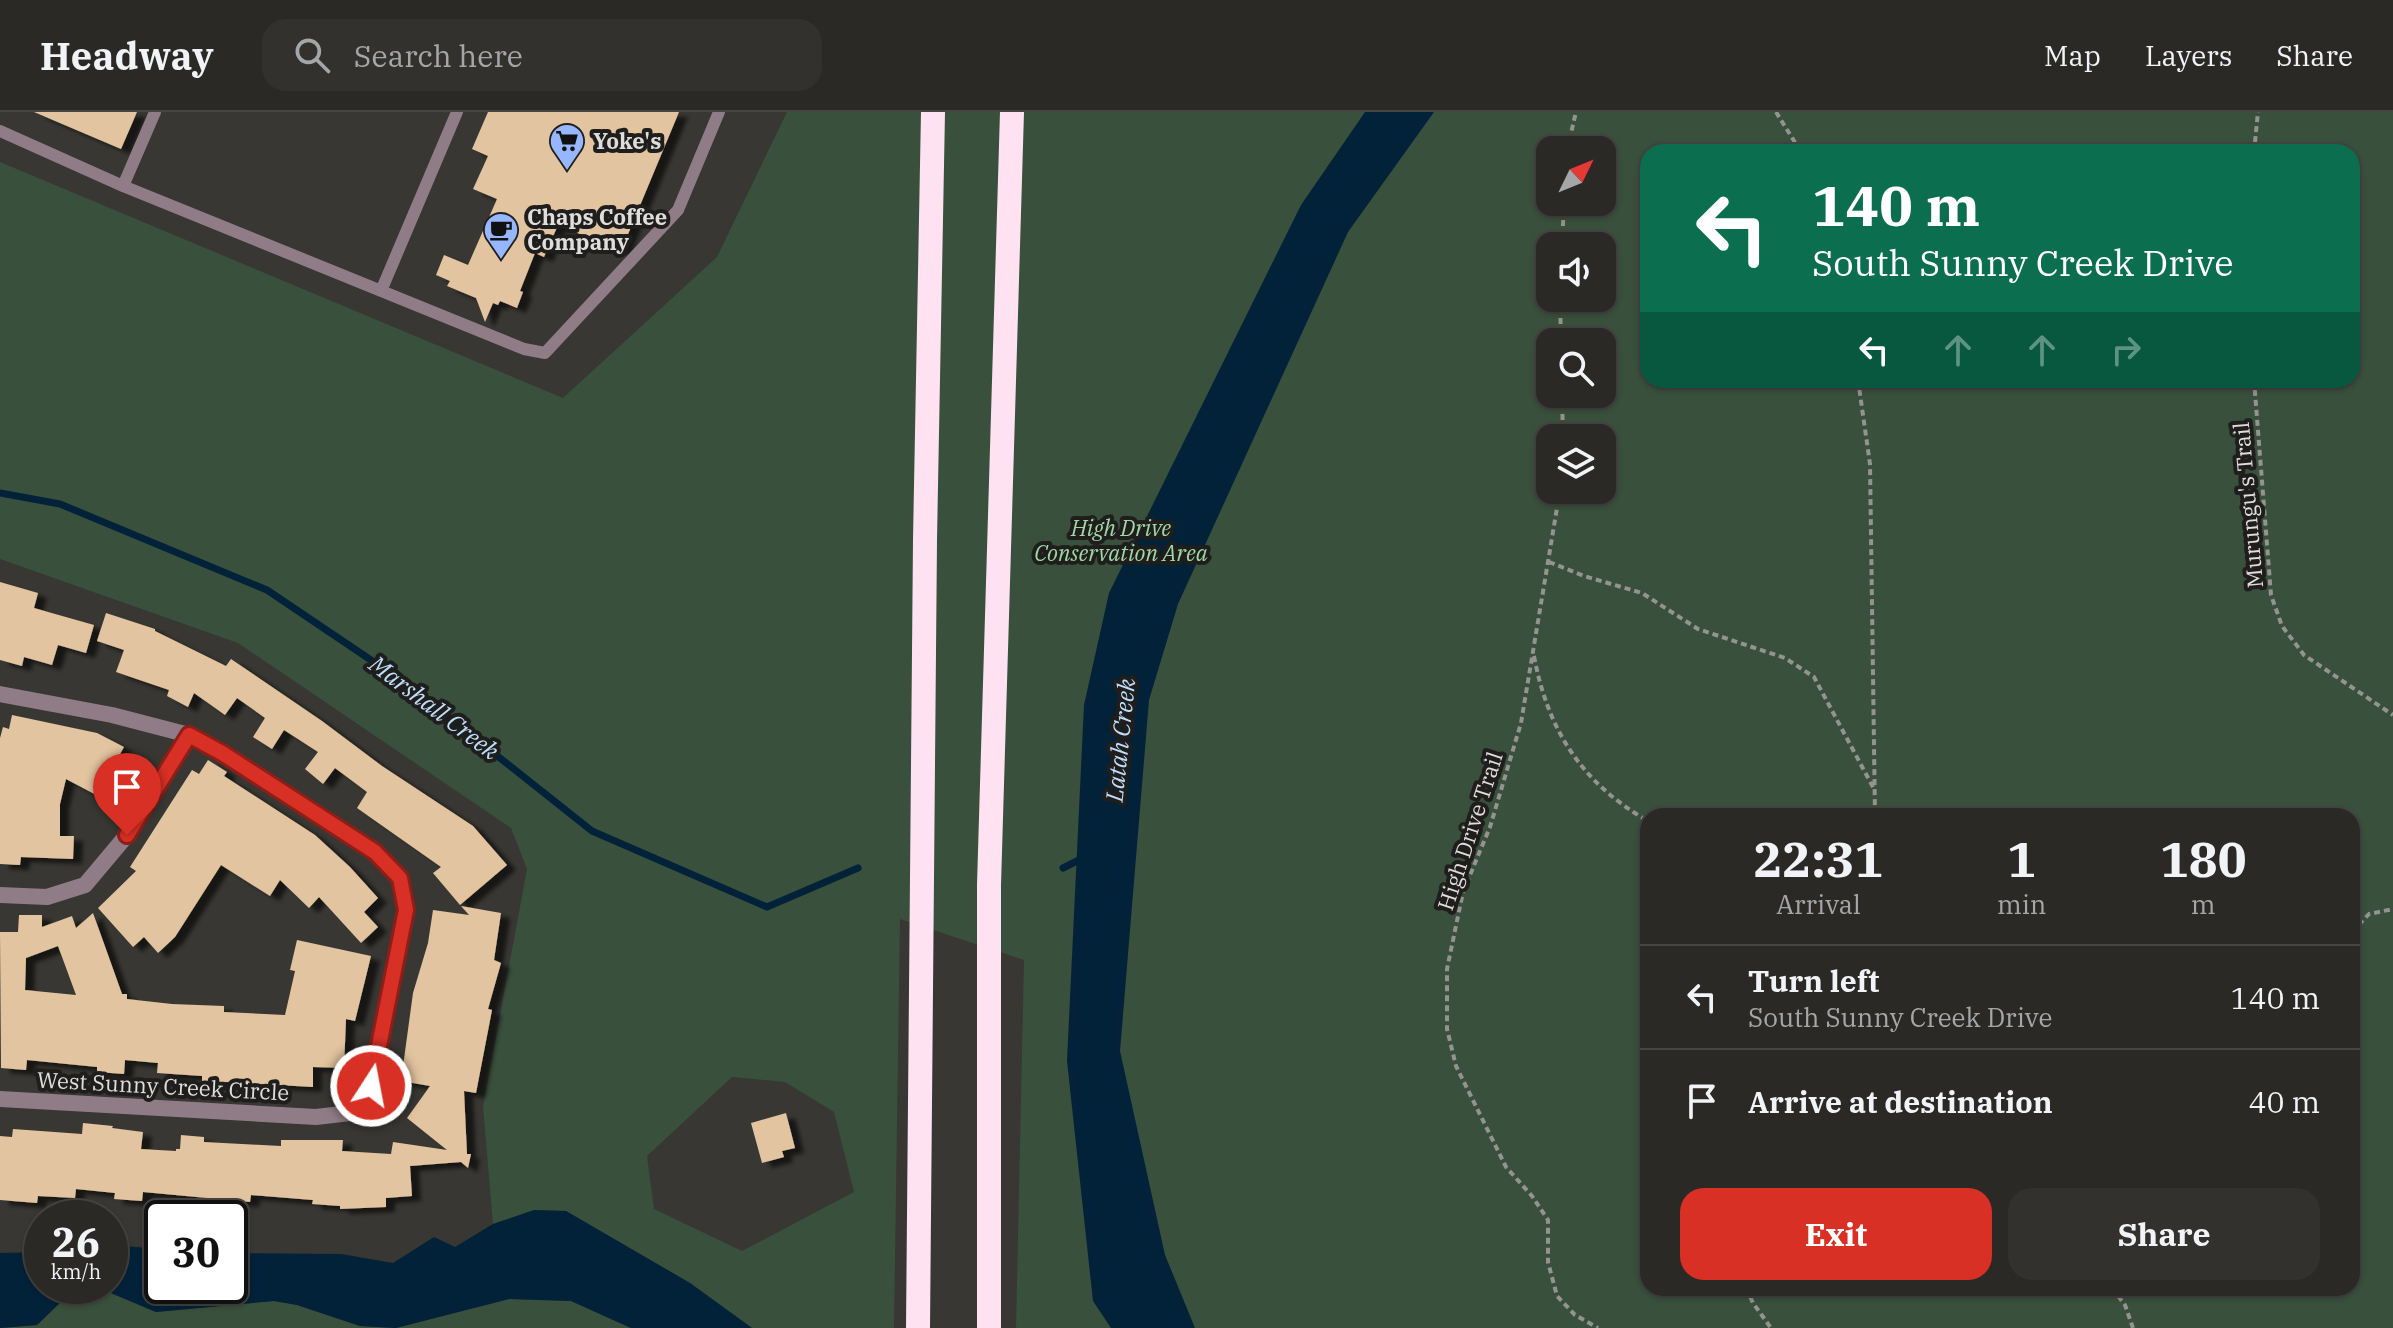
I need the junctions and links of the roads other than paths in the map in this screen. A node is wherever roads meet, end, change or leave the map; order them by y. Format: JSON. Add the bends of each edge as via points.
{"nodes":[{"id":1,"x":155,"y":112,"type":"edge"},
{"id":2,"x":457,"y":112,"type":"edge"},
{"id":3,"x":719,"y":112,"type":"edge"},
{"id":4,"x":933,"y":112,"type":"edge"},
{"id":5,"x":1012,"y":112,"type":"edge"},
{"id":6,"x":0,"y":131,"type":"edge"},
{"id":7,"x":123,"y":186,"type":"junction"},
{"id":8,"x":381,"y":291,"type":"junction"},
{"id":9,"x":0,"y":694,"type":"edge"},
{"id":10,"x":189,"y":735,"type":"junction"},
{"id":11,"x":0,"y":895,"type":"edge"},
{"id":12,"x":0,"y":1099,"type":"edge"},
{"id":13,"x":918,"y":1328,"type":"edge"},
{"id":14,"x":989,"y":1328,"type":"edge"}],
"edges":[{"from":1,"to":7,"type":"lane"},
{"from":2,"to":8,"type":"lane"},
{"from":3,"to":8,"type":"lane","via":[[678,210],[545,353]]},
{"from":4,"to":13,"type":"highway"},
{"from":5,"to":14,"type":"highway","via":[[989,885]]},
{"from":6,"to":7,"type":"lane"},
{"from":7,"to":8,"type":"lane"},
{"from":9,"to":10,"type":"street","name":"West Sunny Creek Circle"},
{"from":10,"to":11,"type":"street","via":[[127,835],[85,885],[47,897]]},
{"from":10,"to":12,"type":"street","name":"West Sunny Creek Circle","via":[[375,852],[400,878],[406,910],[371,1086],[350,1113],[316,1117]]}]}
